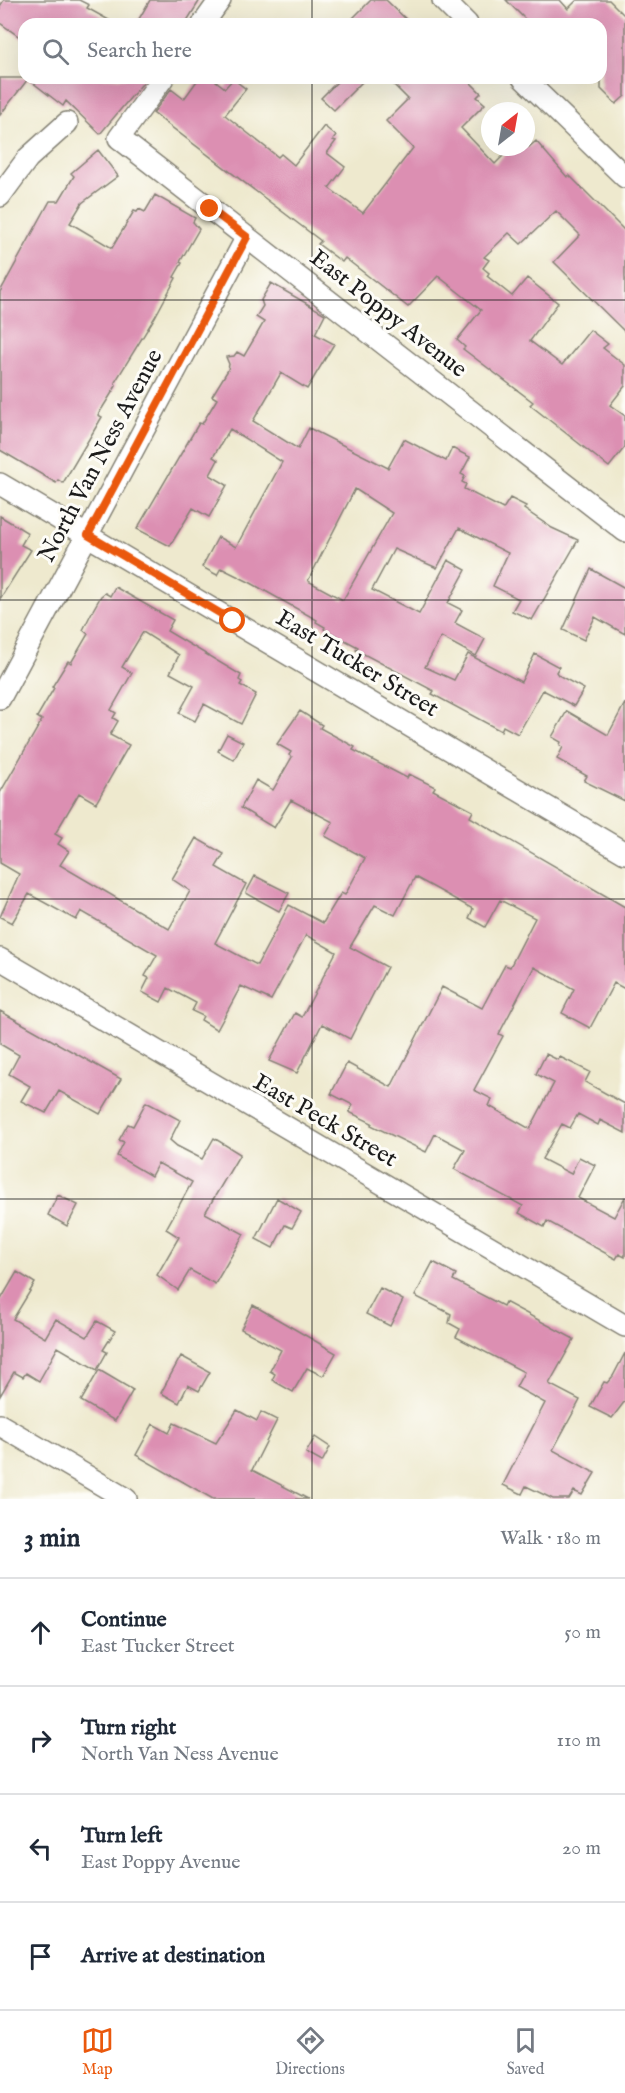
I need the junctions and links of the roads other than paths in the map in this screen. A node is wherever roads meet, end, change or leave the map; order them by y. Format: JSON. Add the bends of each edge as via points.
{"nodes":[{"id":1,"x":220,"y":0,"type":"edge"},
{"id":2,"x":443,"y":0,"type":"edge"},
{"id":3,"x":207,"y":18,"type":"edge"},
{"id":4,"x":461,"y":18,"type":"edge"},
{"id":5,"x":159,"y":84,"type":"edge"},
{"id":6,"x":529,"y":84,"type":"edge"},
{"id":7,"x":67,"y":123,"type":"dead end"},
{"id":8,"x":625,"y":177,"type":"edge"},
{"id":9,"x":0,"y":196,"type":"edge"},
{"id":10,"x":247,"y":237,"type":"junction"},
{"id":11,"x":0,"y":484,"type":"edge"},
{"id":12,"x":625,"y":531,"type":"edge"},
{"id":13,"x":88,"y":535,"type":"junction"},
{"id":14,"x":0,"y":698,"type":"edge"},
{"id":15,"x":625,"y":853,"type":"edge"},
{"id":16,"x":0,"y":959,"type":"edge"},
{"id":17,"x":625,"y":1326,"type":"edge"},
{"id":18,"x":0,"y":1425,"type":"edge"},
{"id":19,"x":126,"y":1499,"type":"edge"}],
"edges":[{"from":1,"to":3,"type":"street"},
{"from":2,"to":4,"type":"street"},
{"from":5,"to":10,"type":"street","name":"East Poppy Avenue","via":[[119,138]]},
{"from":6,"to":8,"type":"street"},
{"from":7,"to":9,"type":"street","via":[[28,158]]},
{"from":10,"to":12,"type":"street","name":"East Poppy Avenue"},
{"from":10,"to":13,"type":"street","name":"North Van Ness Avenue"},
{"from":11,"to":13,"type":"street","name":"East Tucker Street"},
{"from":13,"to":14,"type":"street","name":"North Van Ness Avenue"},
{"from":13,"to":15,"type":"street","name":"East Tucker Street"},
{"from":16,"to":17,"type":"street","name":"East Peck Street"},
{"from":18,"to":19,"type":"street"}]}
